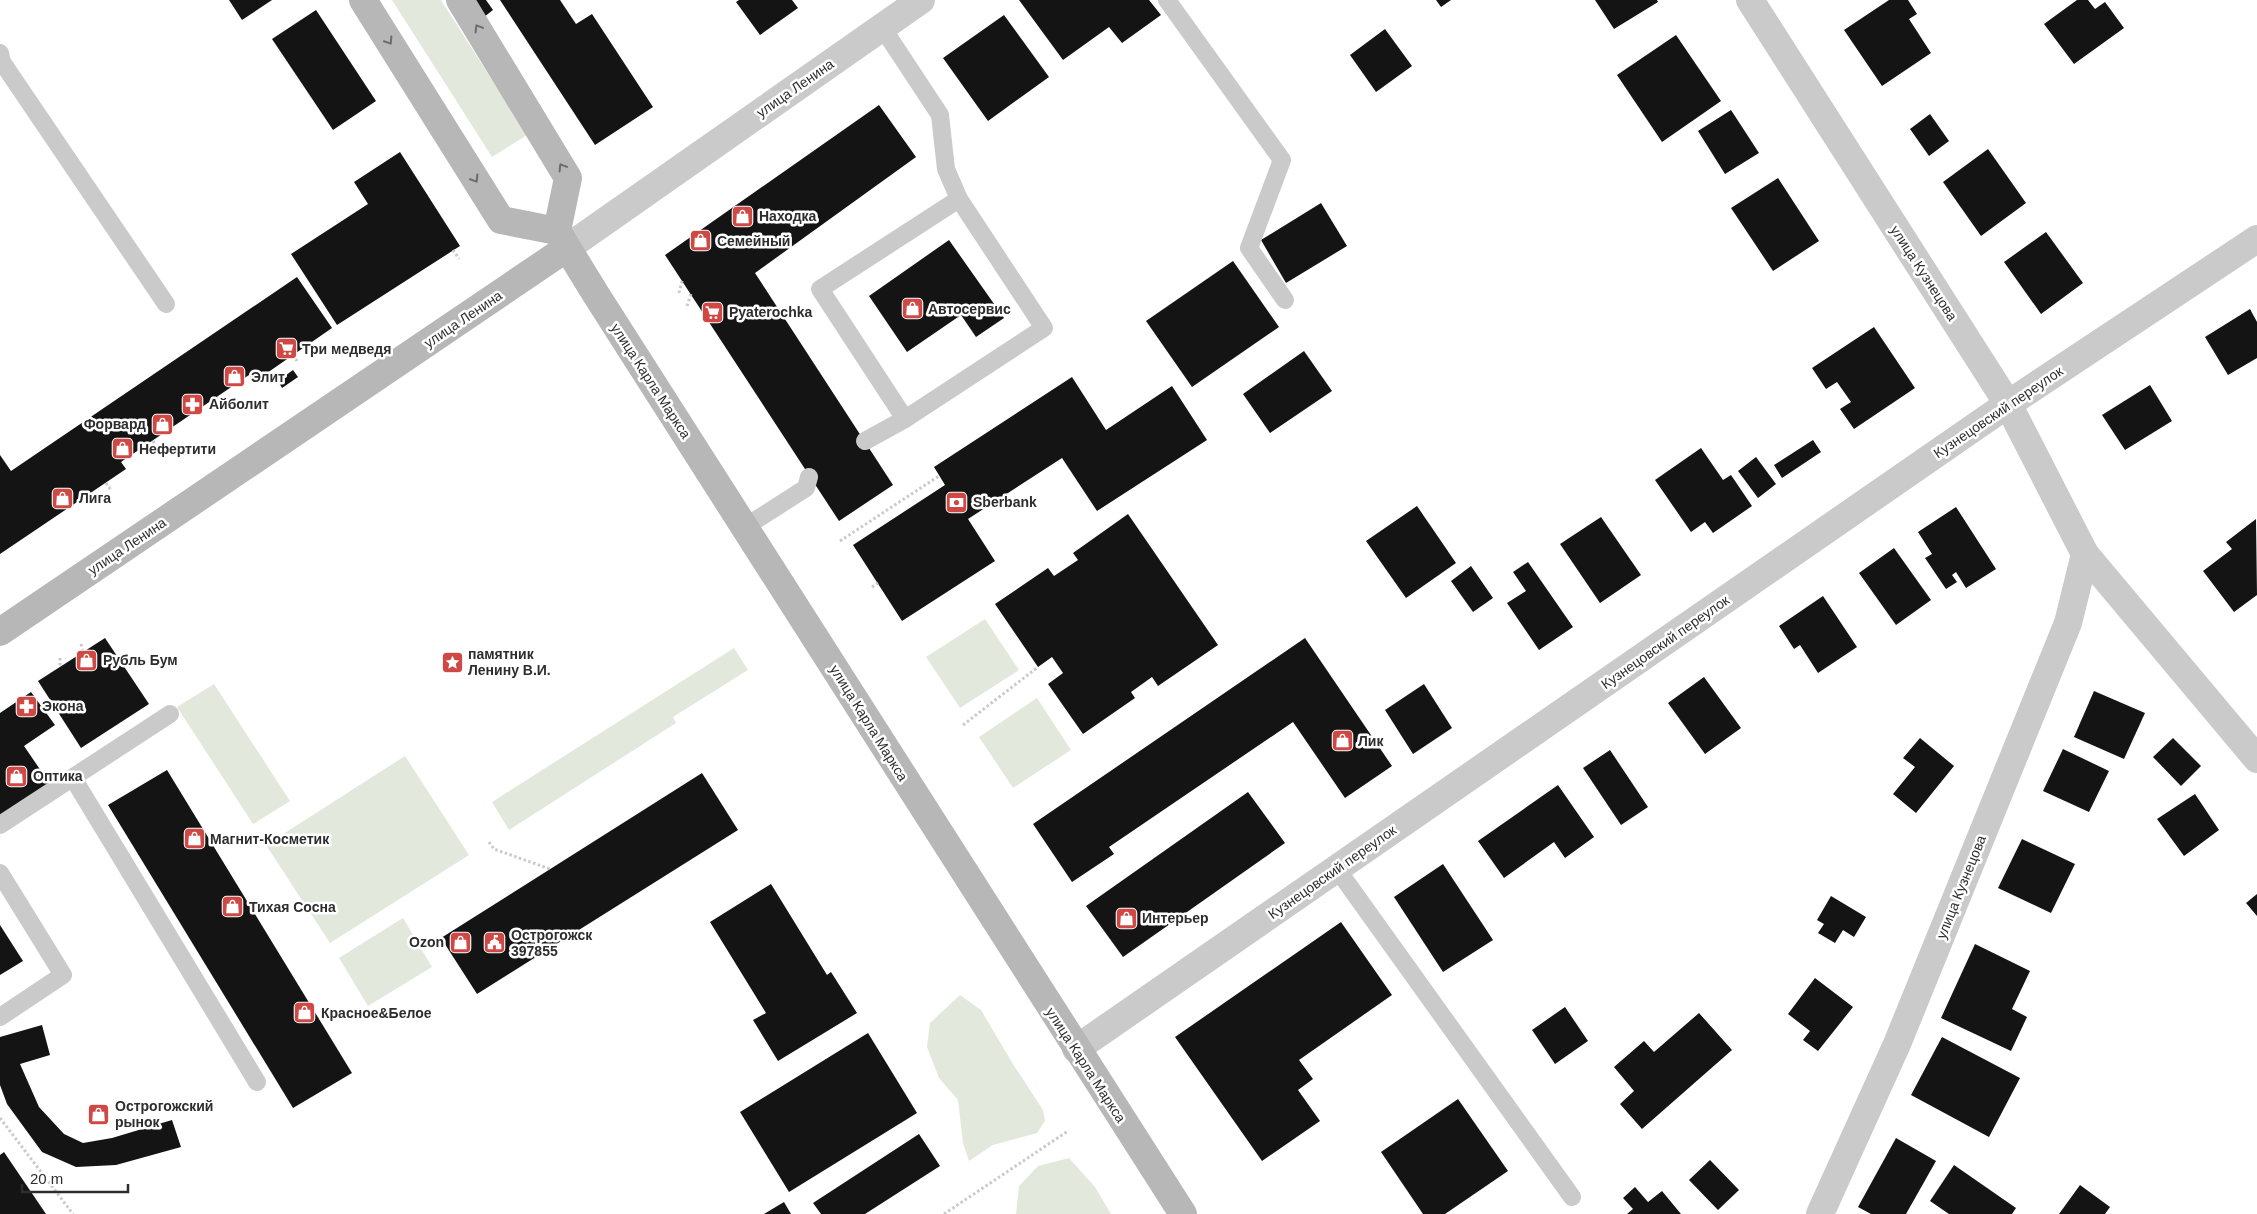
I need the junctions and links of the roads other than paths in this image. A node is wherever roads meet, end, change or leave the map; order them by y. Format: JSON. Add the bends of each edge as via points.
{"nodes":[{"id":1,"x":363,"y":0,"type":"edge"},
{"id":2,"x":460,"y":0,"type":"edge"},
{"id":3,"x":921,"y":0,"type":"edge"},
{"id":4,"x":1167,"y":0,"type":"edge"},
{"id":5,"x":1750,"y":0,"type":"edge"},
{"id":6,"x":882,"y":28,"type":"junction"},
{"id":7,"x":0,"y":53,"type":"edge"},
{"id":8,"x":959,"y":198,"type":"junction"},
{"id":9,"x":562,"y":239,"type":"junction"},
{"id":10,"x":2257,"y":239,"type":"edge"},
{"id":11,"x":1285,"y":300,"type":"dead end"},
{"id":12,"x":166,"y":304,"type":"dead end"},
{"id":13,"x":2008,"y":404,"type":"junction"},
{"id":14,"x":905,"y":419,"type":"junction"},
{"id":15,"x":865,"y":441,"type":"dead end"},
{"id":16,"x":809,"y":477,"type":"dead end"},
{"id":17,"x":745,"y":527,"type":"junction"},
{"id":18,"x":2085,"y":554,"type":"junction"},
{"id":19,"x":0,"y":632,"type":"edge"},
{"id":20,"x":170,"y":714,"type":"dead end"},
{"id":21,"x":2257,"y":759,"type":"edge"},
{"id":22,"x":73,"y":778,"type":"junction"},
{"id":23,"x":0,"y":826,"type":"edge"},
{"id":24,"x":1337,"y":869,"type":"junction"},
{"id":25,"x":0,"y":873,"type":"edge"},
{"id":26,"x":0,"y":1017,"type":"edge"},
{"id":27,"x":1076,"y":1049,"type":"junction"},
{"id":28,"x":257,"y":1082,"type":"dead end"},
{"id":29,"x":1572,"y":1197,"type":"dead end"},
{"id":30,"x":1183,"y":1214,"type":"edge"},
{"id":31,"x":1820,"y":1214,"type":"edge"}],
"edges":[{"from":1,"to":9,"type":"main road","one_way":true,"via":[[501,220]]},
{"from":9,"to":2,"type":"main road","one_way":true,"via":[[568,178]]},
{"from":3,"to":6,"type":"street","name":"улица Ленина"},
{"from":4,"to":11,"type":"lane","via":[[1282,160],[1249,248]]},
{"from":5,"to":13,"type":"street","name":"улица Кузнецова"},
{"from":6,"to":8,"type":"lane","via":[[940,115],[946,169]]},
{"from":6,"to":9,"type":"street","name":"улица Ленина"},
{"from":7,"to":12,"type":"lane","via":[[2,62]]},
{"from":8,"to":14,"type":"lane","via":[[1044,328]]},
{"from":8,"to":14,"type":"lane","via":[[820,289]]},
{"from":9,"to":17,"type":"main road","name":"улица Карла Маркса"},
{"from":9,"to":19,"type":"main road","name":"улица Ленина"},
{"from":10,"to":13,"type":"street","name":"Кузнецовский переулок"},
{"from":13,"to":18,"type":"street","name":"улица Кузнецова"},
{"from":13,"to":24,"type":"street","name":"Кузнецовский переулок"},
{"from":14,"to":15,"type":"lane"},
{"from":16,"to":17,"type":"lane","via":[[806,488]]},
{"from":17,"to":27,"type":"main road","name":"улица Карла Маркса"},
{"from":18,"to":21,"type":"street","name":"улица Кузнецова"},
{"from":18,"to":31,"type":"street","name":"улица Кузнецова","via":[[2068,623],[1897,1044]]},
{"from":20,"to":22,"type":"lane"},
{"from":22,"to":23,"type":"lane"},
{"from":22,"to":28,"type":"lane"},
{"from":24,"to":27,"type":"street","name":"Кузнецовский переулок"},
{"from":24,"to":29,"type":"lane"},
{"from":25,"to":26,"type":"lane","via":[[63,974]]},
{"from":27,"to":30,"type":"main road","name":"улица Карла Маркса"}]}
